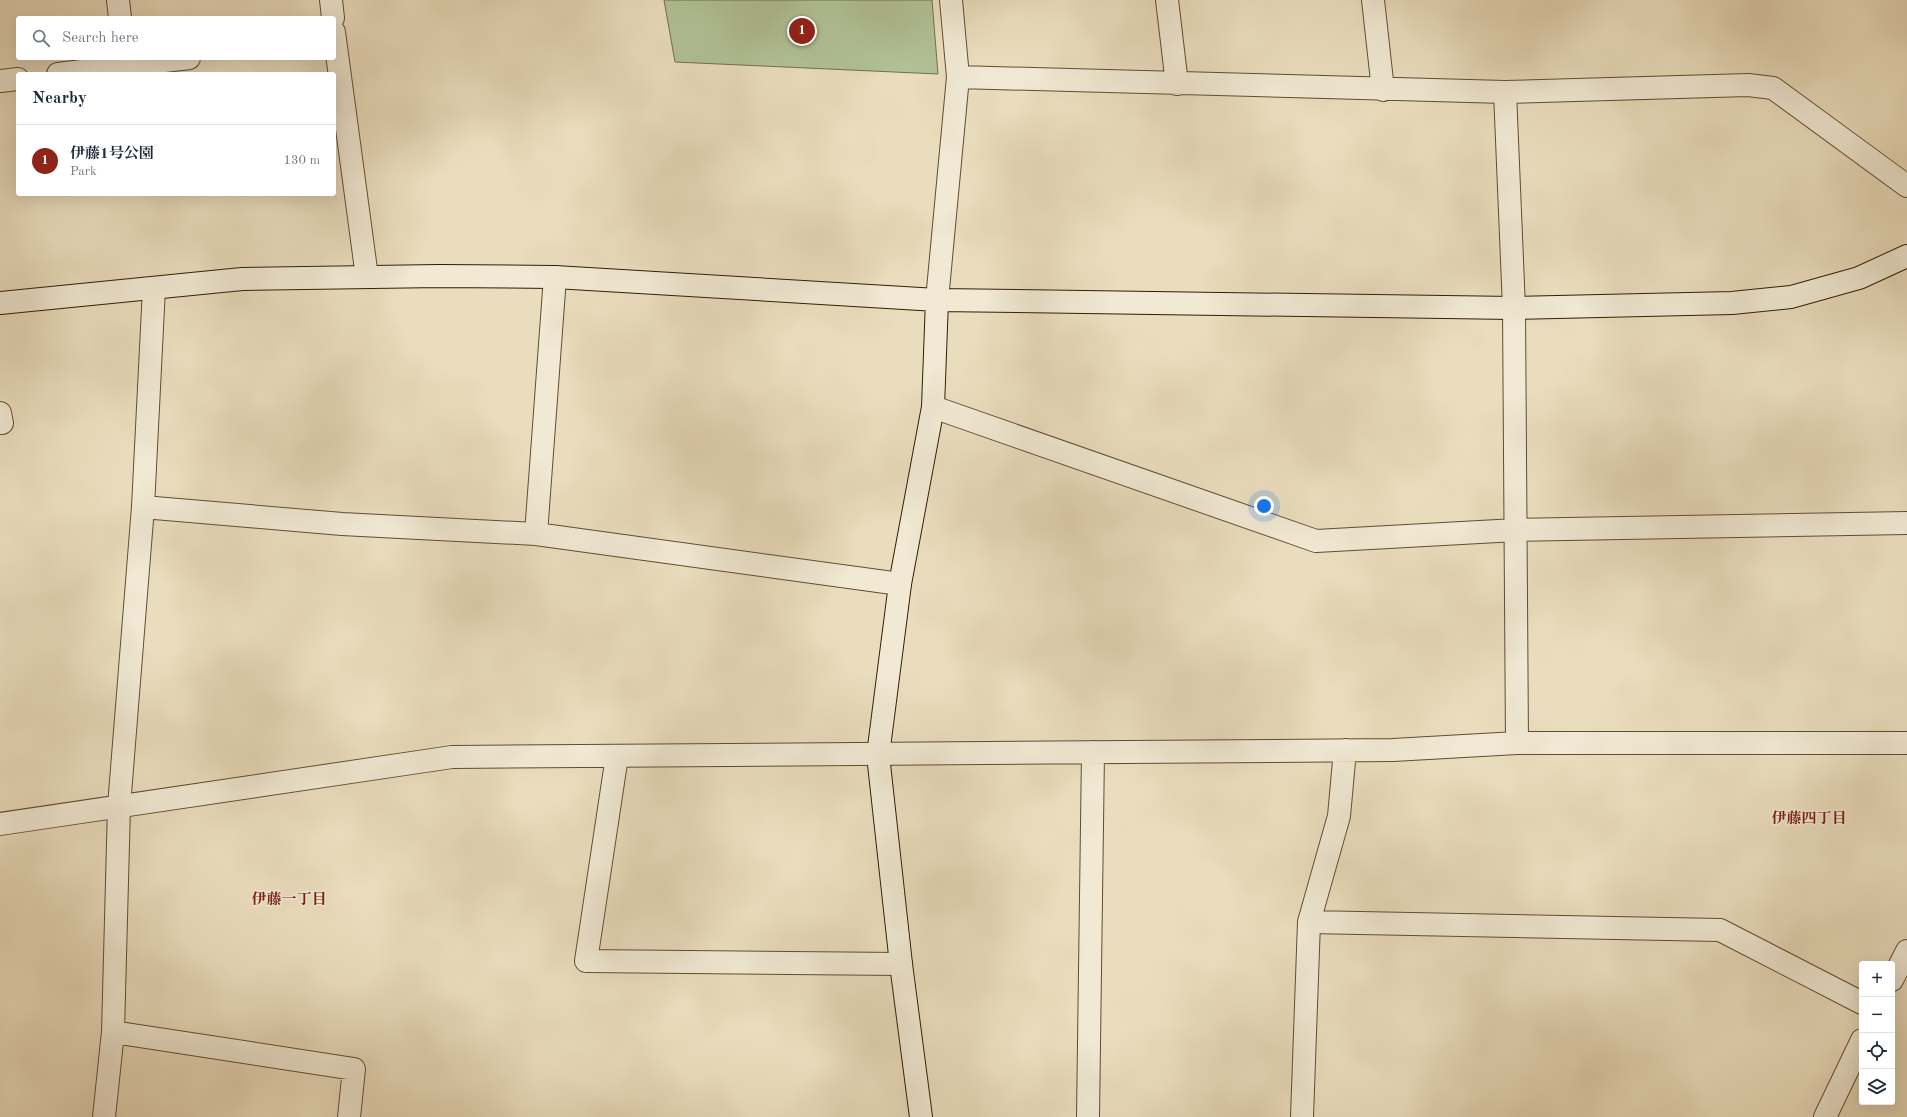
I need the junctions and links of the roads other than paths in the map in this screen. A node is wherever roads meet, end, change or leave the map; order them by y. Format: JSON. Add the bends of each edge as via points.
{"nodes":[{"id":1,"x":118,"y":0,"type":"edge"},
{"id":2,"x":331,"y":0,"type":"edge"},
{"id":3,"x":951,"y":0,"type":"edge"},
{"id":4,"x":1167,"y":0,"type":"edge"},
{"id":5,"x":1373,"y":0,"type":"edge"},
{"id":6,"x":120,"y":16,"type":"edge"},
{"id":7,"x":333,"y":16,"type":"edge"},
{"id":8,"x":336,"y":52,"type":"edge"},
{"id":9,"x":158,"y":60,"type":"edge"},
{"id":10,"x":126,"y":62,"type":"edge"},
{"id":11,"x":69,"y":72,"type":"edge"},
{"id":12,"x":958,"y":77,"type":"junction"},
{"id":13,"x":16,"y":79,"type":"edge"},
{"id":14,"x":0,"y":81,"type":"edge"},
{"id":15,"x":1177,"y":84,"type":"junction"},
{"id":16,"x":1383,"y":90,"type":"junction"},
{"id":17,"x":1505,"y":92,"type":"junction"},
{"id":18,"x":1907,"y":186,"type":"edge"},
{"id":19,"x":1907,"y":256,"type":"edge"},
{"id":20,"x":367,"y":277,"type":"junction"},
{"id":21,"x":555,"y":277,"type":"junction"},
{"id":22,"x":154,"y":288,"type":"junction"},
{"id":23,"x":937,"y":300,"type":"junction"},
{"id":24,"x":0,"y":303,"type":"edge"},
{"id":25,"x":1514,"y":308,"type":"junction"},
{"id":26,"x":933,"y":407,"type":"junction"},
{"id":27,"x":0,"y":413,"type":"edge"},
{"id":28,"x":0,"y":423,"type":"edge"},
{"id":29,"x":143,"y":507,"type":"junction"},
{"id":30,"x":1907,"y":523,"type":"edge"},
{"id":31,"x":1516,"y":530,"type":"junction"},
{"id":32,"x":536,"y":534,"type":"junction"},
{"id":33,"x":900,"y":584,"type":"junction"},
{"id":34,"x":1517,"y":743,"type":"junction"},
{"id":35,"x":1907,"y":743,"type":"edge"},
{"id":36,"x":1345,"y":750,"type":"junction"},
{"id":37,"x":1093,"y":752,"type":"junction"},
{"id":38,"x":878,"y":755,"type":"junction"},
{"id":39,"x":617,"y":756,"type":"junction"},
{"id":40,"x":120,"y":806,"type":"junction"},
{"id":41,"x":0,"y":824,"type":"edge"},
{"id":42,"x":1309,"y":922,"type":"junction"},
{"id":43,"x":1907,"y":951,"type":"edge"},
{"id":44,"x":901,"y":964,"type":"junction"},
{"id":45,"x":1895,"y":974,"type":"edge"},
{"id":46,"x":1859,"y":1001,"type":"edge"},
{"id":47,"x":113,"y":1032,"type":"junction"},
{"id":48,"x":1859,"y":1046,"type":"edge"},
{"id":49,"x":104,"y":1117,"type":"edge"},
{"id":50,"x":349,"y":1117,"type":"edge"},
{"id":51,"x":921,"y":1117,"type":"edge"},
{"id":52,"x":1088,"y":1117,"type":"edge"},
{"id":53,"x":1302,"y":1117,"type":"edge"},
{"id":54,"x":1825,"y":1117,"type":"edge"}],
"edges":[{"from":1,"to":6,"type":"street"},
{"from":2,"to":7,"type":"street"},
{"from":3,"to":12,"type":"street"},
{"from":4,"to":15,"type":"street"},
{"from":5,"to":16,"type":"street"},
{"from":8,"to":20,"type":"street"},
{"from":9,"to":10,"type":"street"},
{"from":10,"to":11,"type":"street"},
{"from":12,"to":15,"type":"street"},
{"from":12,"to":23,"type":"street"},
{"from":13,"to":14,"type":"street"},
{"from":15,"to":16,"type":"street"},
{"from":16,"to":17,"type":"street"},
{"from":17,"to":18,"type":"street","via":[[1748,85],[1773,88]]},
{"from":17,"to":25,"type":"street"},
{"from":19,"to":25,"type":"street","via":[[1859,278],[1791,297],[1732,303]]},
{"from":20,"to":21,"type":"street"},
{"from":20,"to":22,"type":"street","via":[[242,280]]},
{"from":21,"to":23,"type":"street"},
{"from":21,"to":32,"type":"street"},
{"from":22,"to":24,"type":"street"},
{"from":22,"to":29,"type":"street"},
{"from":23,"to":25,"type":"street"},
{"from":23,"to":26,"type":"street"},
{"from":25,"to":31,"type":"street"},
{"from":26,"to":31,"type":"street","via":[[1316,541]]},
{"from":26,"to":33,"type":"street"},
{"from":27,"to":28,"type":"street"},
{"from":29,"to":32,"type":"street","via":[[342,524]]},
{"from":29,"to":40,"type":"street"},
{"from":30,"to":31,"type":"street"},
{"from":31,"to":34,"type":"street"},
{"from":32,"to":33,"type":"street"},
{"from":33,"to":38,"type":"street"},
{"from":34,"to":35,"type":"street"},
{"from":34,"to":36,"type":"street"},
{"from":36,"to":37,"type":"street"},
{"from":36,"to":42,"type":"street","via":[[1339,816]]},
{"from":37,"to":38,"type":"street"},
{"from":37,"to":52,"type":"street"},
{"from":38,"to":39,"type":"street"},
{"from":38,"to":44,"type":"street"},
{"from":39,"to":40,"type":"street","via":[[452,757]]},
{"from":39,"to":44,"type":"street","via":[[586,961]]},
{"from":40,"to":41,"type":"street"},
{"from":40,"to":47,"type":"street"},
{"from":42,"to":46,"type":"street","via":[[1720,930]]},
{"from":42,"to":53,"type":"street"},
{"from":43,"to":45,"type":"street"},
{"from":44,"to":51,"type":"street"},
{"from":47,"to":49,"type":"street"},
{"from":47,"to":50,"type":"street","via":[[354,1068]]},
{"from":48,"to":54,"type":"street"}]}
